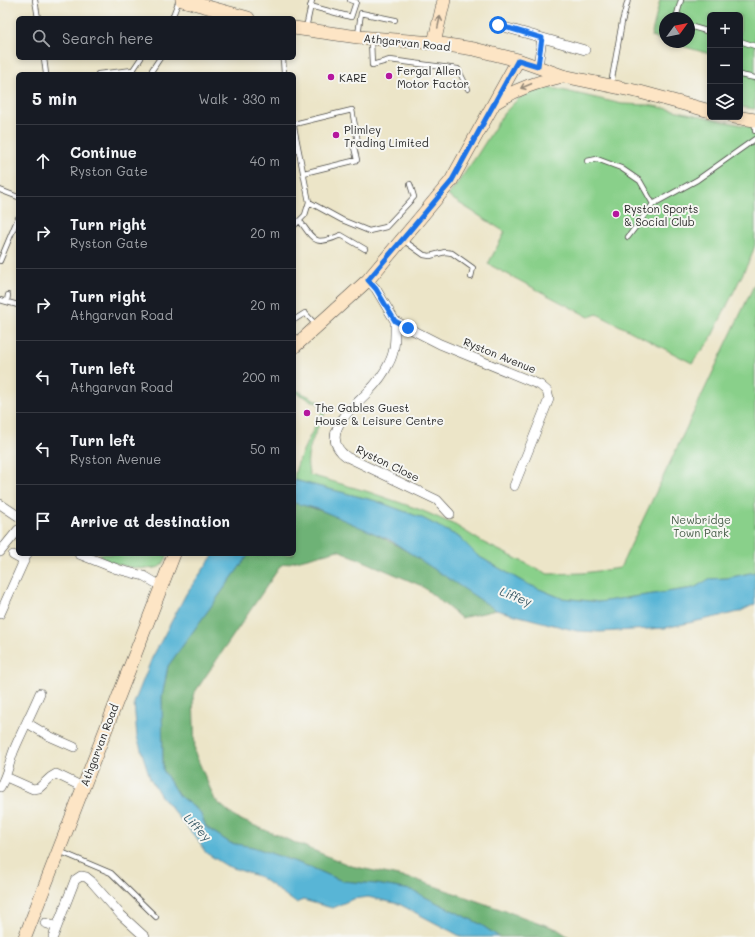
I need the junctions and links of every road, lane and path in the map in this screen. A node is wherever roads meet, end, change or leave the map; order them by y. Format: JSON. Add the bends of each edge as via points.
{"nodes":[{"id":1,"x":35,"y":0,"type":"edge"},
{"id":2,"x":179,"y":0,"type":"edge"},
{"id":3,"x":182,"y":0,"type":"edge"},
{"id":4,"x":312,"y":0,"type":"edge"},
{"id":5,"x":350,"y":0,"type":"edge"},
{"id":6,"x":444,"y":0,"type":"edge"},
{"id":7,"x":628,"y":0,"type":"edge"},
{"id":8,"x":681,"y":0,"type":"edge"},
{"id":9,"x":211,"y":4,"type":"edge"},
{"id":10,"x":310,"y":6,"type":"junction"},
{"id":11,"x":678,"y":12,"type":"edge"},
{"id":12,"x":38,"y":16,"type":"edge"},
{"id":13,"x":173,"y":16,"type":"edge"},
{"id":14,"x":243,"y":16,"type":"edge"},
{"id":15,"x":351,"y":17,"type":"junction"},
{"id":16,"x":360,"y":18,"type":"junction"},
{"id":17,"x":395,"y":20,"type":"dead end"},
{"id":18,"x":498,"y":25,"type":"dead end"},
{"id":19,"x":300,"y":28,"type":"edge"},
{"id":20,"x":695,"y":28,"type":"edge"},
{"id":21,"x":707,"y":31,"type":"edge"},
{"id":22,"x":364,"y":37,"type":"junction"},
{"id":23,"x":542,"y":38,"type":"junction"},
{"id":24,"x":743,"y":42,"type":"edge"},
{"id":25,"x":434,"y":43,"type":"junction"},
{"id":26,"x":755,"y":46,"type":"edge"},
{"id":27,"x":585,"y":50,"type":"dead end"},
{"id":28,"x":44,"y":60,"type":"edge"},
{"id":29,"x":140,"y":60,"type":"edge"},
{"id":30,"x":159,"y":60,"type":"edge"},
{"id":31,"x":283,"y":60,"type":"edge"},
{"id":32,"x":518,"y":60,"type":"junction"},
{"id":33,"x":538,"y":66,"type":"junction"},
{"id":34,"x":46,"y":72,"type":"edge"},
{"id":35,"x":116,"y":72,"type":"edge"},
{"id":36,"x":152,"y":72,"type":"edge"},
{"id":37,"x":284,"y":72,"type":"edge"},
{"id":38,"x":563,"y":76,"type":"junction"},
{"id":39,"x":743,"y":76,"type":"edge"},
{"id":40,"x":755,"y":78,"type":"edge"},
{"id":41,"x":611,"y":86,"type":"junction"},
{"id":42,"x":468,"y":89,"type":"dead end"},
{"id":43,"x":493,"y":104,"type":"junction"},
{"id":44,"x":707,"y":110,"type":"edge"},
{"id":45,"x":743,"y":118,"type":"edge"},
{"id":46,"x":755,"y":120,"type":"edge"},
{"id":47,"x":296,"y":125,"type":"edge"},
{"id":48,"x":755,"y":131,"type":"edge"},
{"id":49,"x":755,"y":139,"type":"edge"},
{"id":50,"x":296,"y":146,"type":"edge"},
{"id":51,"x":587,"y":161,"type":"dead end"},
{"id":52,"x":304,"y":173,"type":"junction"},
{"id":53,"x":410,"y":184,"type":"dead end"},
{"id":54,"x":0,"y":190,"type":"edge"},
{"id":55,"x":16,"y":197,"type":"edge"},
{"id":56,"x":309,"y":202,"type":"junction"},
{"id":57,"x":652,"y":204,"type":"junction"},
{"id":58,"x":300,"y":221,"type":"junction"},
{"id":59,"x":16,"y":223,"type":"edge"},
{"id":60,"x":296,"y":224,"type":"edge"},
{"id":61,"x":628,"y":237,"type":"dead end"},
{"id":62,"x":402,"y":239,"type":"junction"},
{"id":63,"x":365,"y":249,"type":"dead end"},
{"id":64,"x":0,"y":261,"type":"edge"},
{"id":65,"x":471,"y":277,"type":"dead end"},
{"id":66,"x":368,"y":280,"type":"junction"},
{"id":67,"x":8,"y":294,"type":"dead end"},
{"id":68,"x":0,"y":300,"type":"edge"},
{"id":69,"x":7,"y":302,"type":"junction"},
{"id":70,"x":16,"y":304,"type":"edge"},
{"id":71,"x":296,"y":319,"type":"edge"},
{"id":72,"x":395,"y":321,"type":"junction"},
{"id":73,"x":317,"y":326,"type":"junction"},
{"id":74,"x":296,"y":346,"type":"edge"},
{"id":75,"x":514,"y":486,"type":"dead end"},
{"id":76,"x":450,"y":499,"type":"dead end"},
{"id":77,"x":0,"y":504,"type":"edge"},
{"id":78,"x":442,"y":506,"type":"junction"},
{"id":79,"x":450,"y":514,"type":"dead end"},
{"id":80,"x":16,"y":515,"type":"edge"},
{"id":81,"x":16,"y":532,"type":"edge"},
{"id":82,"x":0,"y":552,"type":"edge"},
{"id":83,"x":13,"y":555,"type":"dead end"},
{"id":84,"x":16,"y":556,"type":"edge"},
{"id":85,"x":173,"y":556,"type":"edge"},
{"id":86,"x":91,"y":557,"type":"edge"},
{"id":87,"x":25,"y":558,"type":"edge"},
{"id":88,"x":161,"y":586,"type":"junction"},
{"id":89,"x":0,"y":614,"type":"edge"},
{"id":90,"x":40,"y":693,"type":"dead end"},
{"id":91,"x":27,"y":723,"type":"junction"},
{"id":92,"x":69,"y":747,"type":"dead end"},
{"id":93,"x":6,"y":777,"type":"junction"},
{"id":94,"x":0,"y":787,"type":"edge"},
{"id":95,"x":83,"y":787,"type":"junction"},
{"id":96,"x":58,"y":850,"type":"junction"},
{"id":97,"x":156,"y":918,"type":"dead end"},
{"id":98,"x":45,"y":923,"type":"dead end"},
{"id":99,"x":57,"y":927,"type":"junction"},
{"id":100,"x":25,"y":937,"type":"edge"},
{"id":101,"x":53,"y":937,"type":"edge"},
{"id":102,"x":145,"y":937,"type":"edge"}],
"edges":[{"from":1,"to":12,"type":"lane"},
{"from":2,"to":13,"type":"lane"},
{"from":3,"to":9,"type":"main road"},
{"from":4,"to":10,"type":"lane"},
{"from":5,"to":15,"type":"lane","via":[[356,2]]},
{"from":25,"to":6,"type":"main road","one_way":true},
{"from":7,"to":41,"type":"lane"},
{"from":8,"to":11,"type":"lane"},
{"from":9,"to":14,"type":"main road"},
{"from":10,"to":15,"type":"lane"},
{"from":10,"to":19,"type":"lane"},
{"from":15,"to":16,"type":"lane"},
{"from":16,"to":17,"type":"lane","via":[[361,13]]},
{"from":16,"to":22,"type":"lane"},
{"from":18,"to":23,"type":"street"},
{"from":19,"to":22,"type":"main road","name":"Athgarvan Road"},
{"from":20,"to":21,"type":"lane"},
{"from":22,"to":25,"type":"main road","name":"Athgarvan Road"},
{"from":22,"to":42,"type":"lane","via":[[372,65],[390,60],[458,69]]},
{"from":23,"to":27,"type":"street"},
{"from":23,"to":33,"type":"street"},
{"from":24,"to":26,"type":"lane"},
{"from":25,"to":32,"type":"main road","name":"Athgarvan Road","via":[[474,49]]},
{"from":28,"to":34,"type":"lane"},
{"from":29,"to":35,"type":"lane","via":[[133,70]]},
{"from":30,"to":36,"type":"lane"},
{"from":31,"to":37,"type":"lane"},
{"from":32,"to":33,"type":"main road","name":"Athgarvan Road"},
{"from":32,"to":43,"type":"main road"},
{"from":33,"to":38,"type":"main road","name":"Athgarvan Road"},
{"from":38,"to":41,"type":"main road","name":"Athgarvan Road"},
{"from":38,"to":43,"type":"main road","one_way":true,"via":[[534,82]]},
{"from":39,"to":40,"type":"lane"},
{"from":41,"to":44,"type":"main road","name":"Athgarvan Road"},
{"from":43,"to":62,"type":"main road","via":[[451,182]]},
{"from":45,"to":46,"type":"main road"},
{"from":46,"to":48,"type":"lane"},
{"from":47,"to":52,"type":"lane","via":[[352,110],[358,142],[353,144],[356,160]]},
{"from":49,"to":57,"type":"lane","via":[[697,180]]},
{"from":50,"to":52,"type":"lane"},
{"from":51,"to":57,"type":"lane","via":[[598,159],[621,168],[640,181]]},
{"from":52,"to":56,"type":"lane"},
{"from":53,"to":56,"type":"lane","via":[[414,197],[386,227],[369,231]]},
{"from":54,"to":55,"type":"lane"},
{"from":56,"to":58,"type":"lane"},
{"from":57,"to":61,"type":"lane"},
{"from":58,"to":60,"type":"lane"},
{"from":58,"to":63,"type":"lane","via":[[311,239],[316,242],[341,235]]},
{"from":59,"to":64,"type":"lane"},
{"from":62,"to":65,"type":"lane","via":[[424,255],[452,253],[473,268]]},
{"from":62,"to":66,"type":"main road"},
{"from":66,"to":72,"type":"street"},
{"from":66,"to":73,"type":"main road"},
{"from":67,"to":69,"type":"lane"},
{"from":68,"to":69,"type":"lane"},
{"from":69,"to":70,"type":"lane"},
{"from":71,"to":73,"type":"lane","via":[[305,313]]},
{"from":72,"to":75,"type":"street","name":"Ryston Avenue","via":[[440,344],[540,385],[547,391],[549,399]]},
{"from":72,"to":78,"type":"street","name":"Ryston Close","via":[[394,350],[389,364],[381,377],[340,423],[336,441],[340,451],[348,457],[437,500]]},
{"from":73,"to":74,"type":"main road"},
{"from":76,"to":78,"type":"street"},
{"from":77,"to":80,"type":"street"},
{"from":78,"to":79,"type":"street","name":"Ryston Close"},
{"from":81,"to":82,"type":"street"},
{"from":83,"to":84,"type":"street"},
{"from":85,"to":88,"type":"main road","name":"Athgarvan Road"},
{"from":86,"to":88,"type":"street","via":[[116,569],[144,576]]},
{"from":87,"to":89,"type":"street"},
{"from":88,"to":95,"type":"main road","name":"Athgarvan Road"},
{"from":90,"to":91,"type":"street"},
{"from":91,"to":92,"type":"street"},
{"from":91,"to":93,"type":"street"},
{"from":93,"to":94,"type":"street"},
{"from":93,"to":95,"type":"street","via":[[33,789],[43,786],[56,774]]},
{"from":95,"to":96,"type":"main road","name":"Athgarvan Road"},
{"from":96,"to":97,"type":"lane","via":[[111,873]]},
{"from":96,"to":100,"type":"main road","name":"Athgarvan Road"},
{"from":98,"to":99,"type":"street"},
{"from":99,"to":101,"type":"street"},
{"from":99,"to":102,"type":"street","via":[[75,880],[81,876],[91,881],[121,915]]}]}
